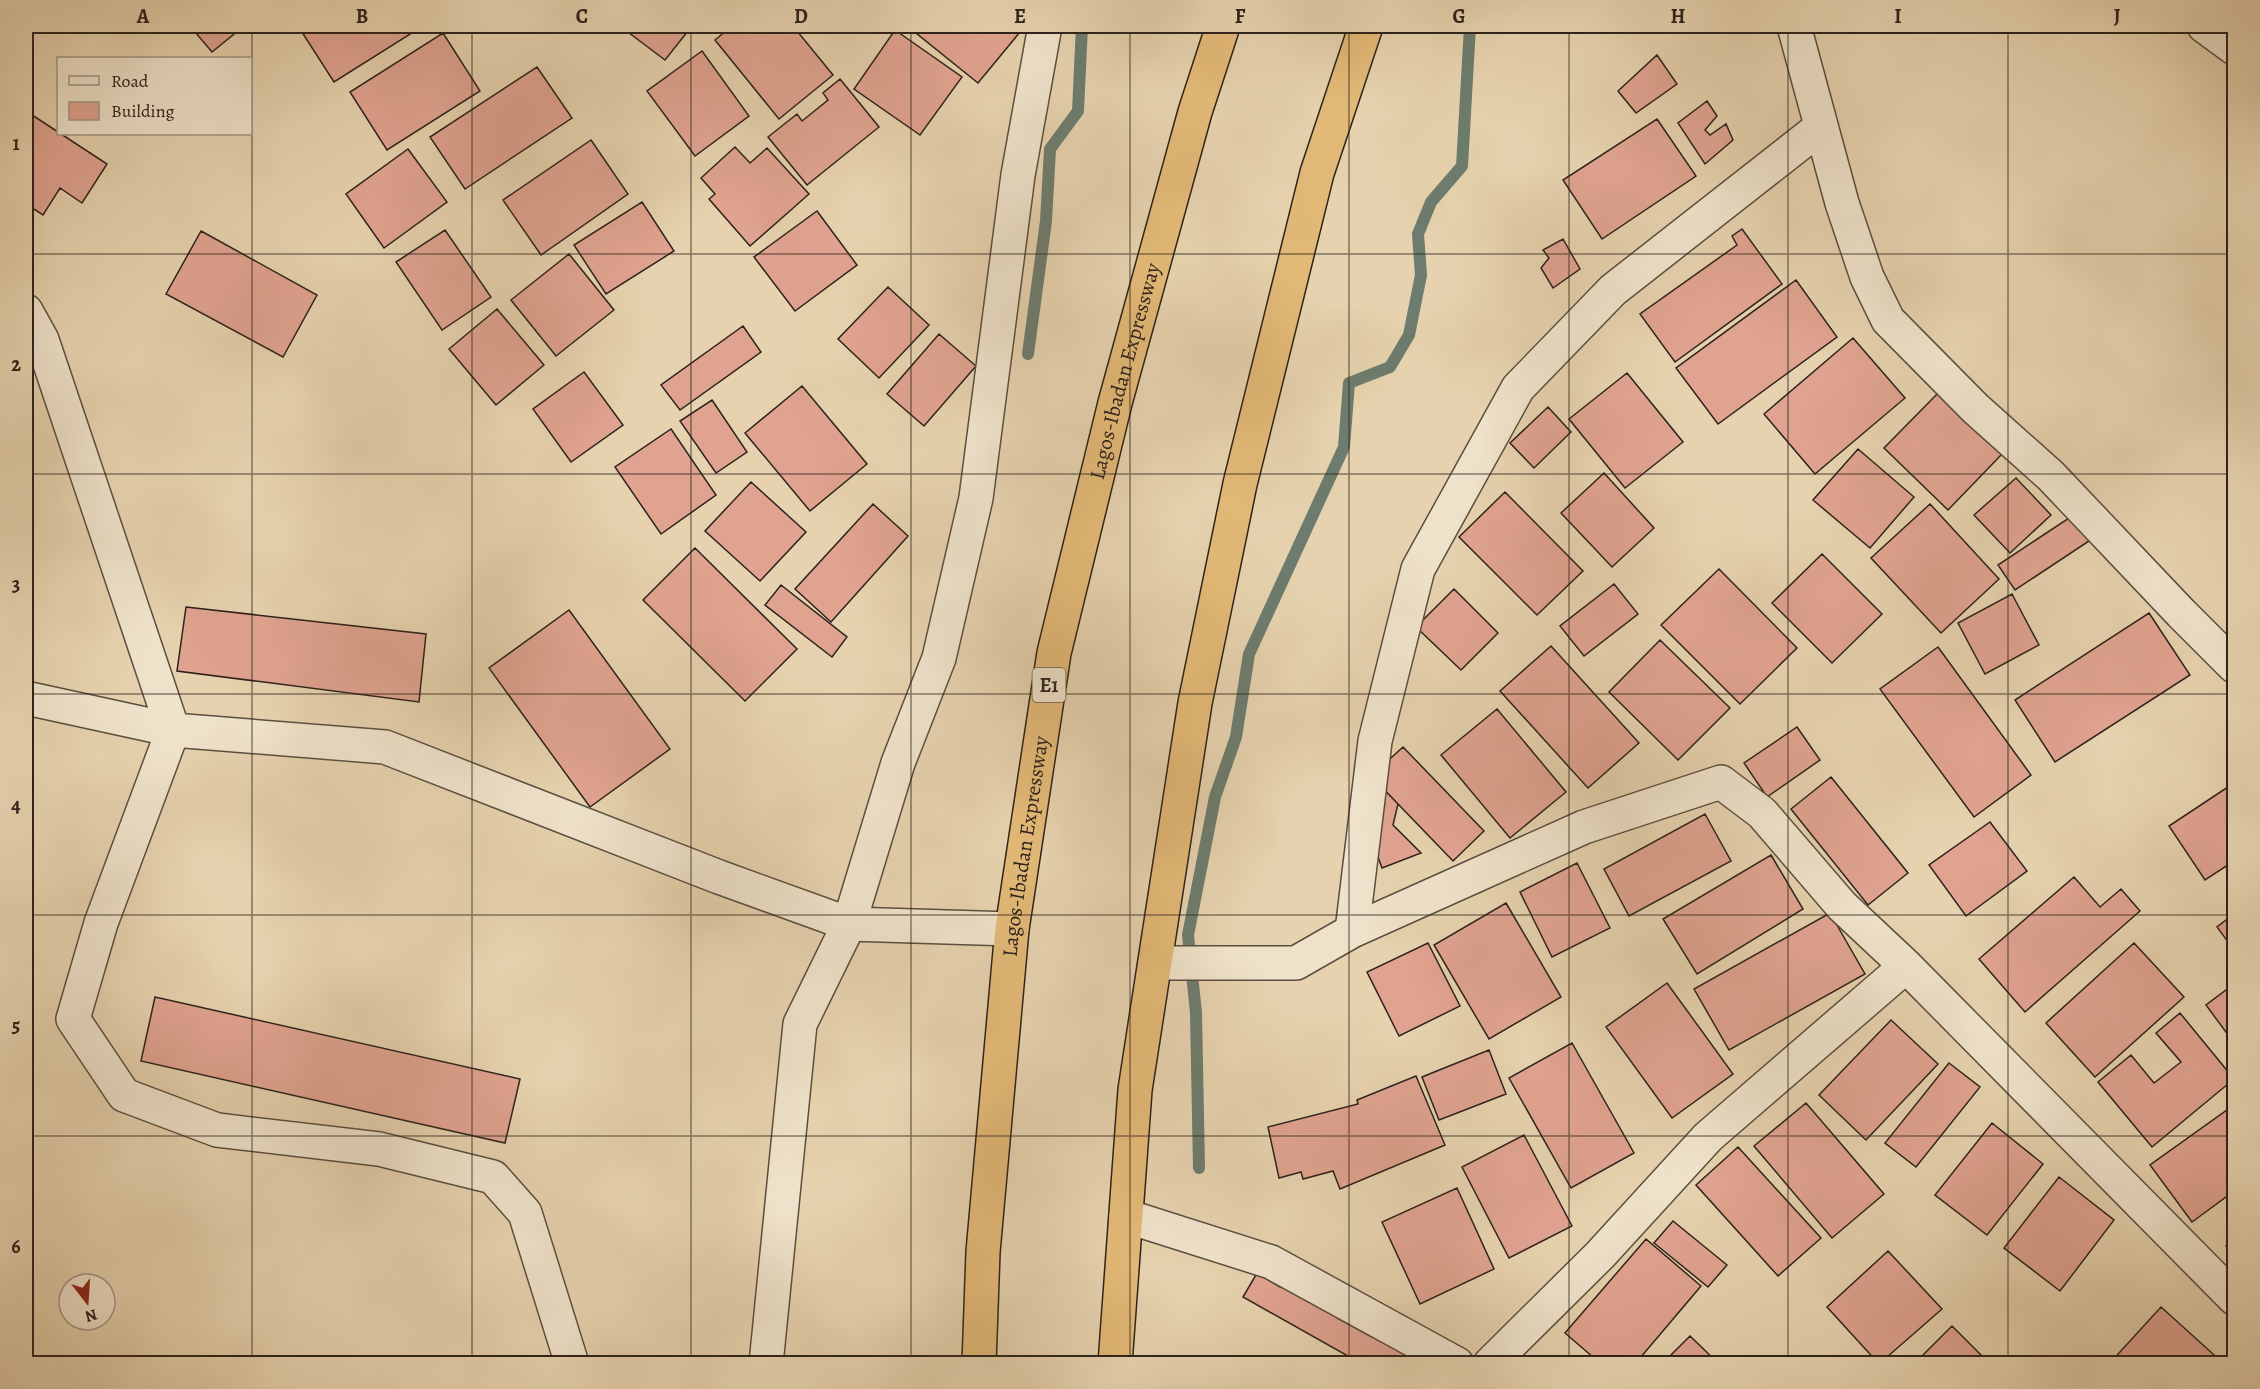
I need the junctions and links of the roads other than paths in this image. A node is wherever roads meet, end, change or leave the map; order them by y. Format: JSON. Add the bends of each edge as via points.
{"nodes":[{"id":1,"x":1045,"y":26,"type":"edge"},
{"id":2,"x":1223,"y":26,"type":"edge"},
{"id":3,"x":1366,"y":26,"type":"edge"},
{"id":4,"x":1794,"y":26,"type":"edge"},
{"id":5,"x":2204,"y":26,"type":"edge"},
{"id":6,"x":2235,"y":48,"type":"edge"},
{"id":7,"x":1821,"y":127,"type":"junction"},
{"id":8,"x":26,"y":311,"type":"edge"},
{"id":9,"x":2235,"y":666,"type":"edge"},
{"id":10,"x":26,"y":698,"type":"edge"},
{"id":11,"x":173,"y":730,"type":"junction"},
{"id":12,"x":849,"y":924,"type":"junction"},
{"id":13,"x":1012,"y":929,"type":"junction"},
{"id":14,"x":1352,"y":931,"type":"junction"},
{"id":15,"x":1155,"y":963,"type":"junction"},
{"id":16,"x":1906,"y":966,"type":"junction"},
{"id":17,"x":1126,"y":1216,"type":"junction"},
{"id":18,"x":2235,"y":1298,"type":"edge"},
{"id":19,"x":572,"y":1364,"type":"edge"},
{"id":20,"x":766,"y":1364,"type":"edge"},
{"id":21,"x":979,"y":1364,"type":"edge"},
{"id":22,"x":1115,"y":1364,"type":"edge"},
{"id":23,"x":1456,"y":1364,"type":"edge"},
{"id":24,"x":1490,"y":1364,"type":"edge"}],
"edges":[{"from":1,"to":12,"type":"street","via":[[1018,175],[976,498],[939,658],[898,763]]},
{"from":2,"to":13,"type":"highway","name":"Lagos-Ibadan Expressway","number":"E1","via":[[1195,112],[1121,381],[1054,653]]},
{"from":3,"to":15,"type":"highway","via":[[1317,173],[1240,484],[1195,703]]},
{"from":4,"to":7,"type":"street"},
{"from":5,"to":6,"type":"street"},
{"from":7,"to":9,"type":"street","via":[[1867,277],[1888,320],[1975,408],[2051,476]]},
{"from":7,"to":14,"type":"street","via":[[1612,290],[1518,388],[1418,569],[1375,741]]},
{"from":8,"to":11,"type":"street","via":[[42,340]]},
{"from":10,"to":11,"type":"street"},
{"from":11,"to":12,"type":"street","via":[[385,747],[719,878]]},
{"from":11,"to":19,"type":"street","via":[[101,923],[73,1019],[124,1095],[144,1103],[217,1130],[379,1149],[493,1177],[525,1213]]},
{"from":12,"to":13,"type":"street"},
{"from":12,"to":20,"type":"street","via":[[800,1024]]},
{"from":13,"to":21,"type":"highway","name":"Lagos-Ibadan Expressway","number":"E1","via":[[983,1252]]},
{"from":14,"to":15,"type":"street","via":[[1296,963]]},
{"from":14,"to":16,"type":"street","via":[[1584,827],[1721,782],[1762,813],[1842,906]]},
{"from":15,"to":17,"type":"highway","via":[[1135,1090]]},
{"from":16,"to":18,"type":"street"},
{"from":16,"to":24,"type":"street","via":[[1708,1137],[1600,1255]]},
{"from":17,"to":22,"type":"highway"},
{"from":17,"to":23,"type":"street","via":[[1271,1262]]}]}
